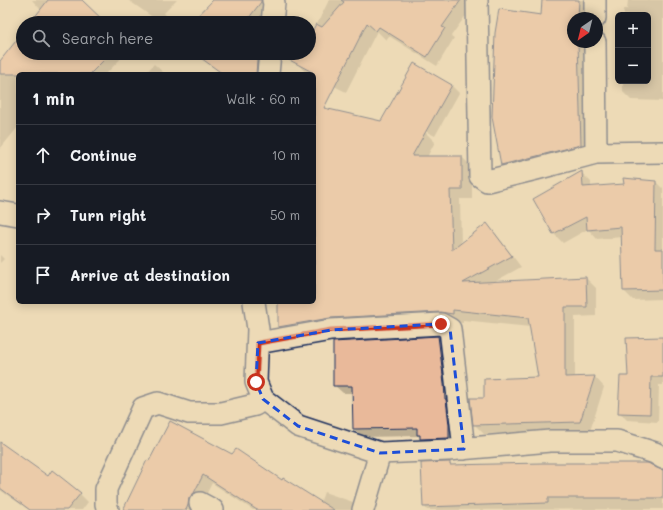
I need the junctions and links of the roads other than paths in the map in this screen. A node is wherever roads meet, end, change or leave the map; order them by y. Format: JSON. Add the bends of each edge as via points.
{"nodes":[{"id":1,"x":273,"y":0,"type":"edge"},
{"id":2,"x":477,"y":0,"type":"edge"},
{"id":3,"x":595,"y":0,"type":"edge"},
{"id":4,"x":595,"y":12,"type":"edge"},
{"id":5,"x":273,"y":16,"type":"edge"},
{"id":6,"x":595,"y":48,"type":"edge"},
{"id":7,"x":269,"y":60,"type":"edge"},
{"id":8,"x":268,"y":72,"type":"edge"},
{"id":9,"x":663,"y":152,"type":"edge"},
{"id":10,"x":596,"y":153,"type":"junction"},
{"id":11,"x":0,"y":212,"type":"edge"},
{"id":12,"x":16,"y":215,"type":"edge"},
{"id":13,"x":254,"y":304,"type":"edge"},
{"id":14,"x":258,"y":343,"type":"junction"},
{"id":15,"x":263,"y":399,"type":"junction"},
{"id":16,"x":464,"y":449,"type":"junction"},
{"id":17,"x":380,"y":453,"type":"junction"},
{"id":18,"x":663,"y":458,"type":"edge"},
{"id":19,"x":108,"y":510,"type":"edge"},
{"id":20,"x":363,"y":510,"type":"edge"}],
"edges":[{"from":1,"to":5,"type":"street"},
{"from":2,"to":10,"type":"street","via":[[480,176],[487,181]]},
{"from":3,"to":4,"type":"street"},
{"from":6,"to":10,"type":"street"},
{"from":7,"to":8,"type":"street"},
{"from":9,"to":10,"type":"street"},
{"from":11,"to":12,"type":"street"},
{"from":13,"to":14,"type":"street"},
{"from":14,"to":15,"type":"street","via":[[256,382]]},
{"from":14,"to":16,"type":"street","via":[[331,330],[441,324],[450,329]]},
{"from":15,"to":17,"type":"street","via":[[298,426]]},
{"from":15,"to":19,"type":"street","via":[[255,405],[220,413],[189,412],[158,403],[143,408],[106,490]]},
{"from":16,"to":17,"type":"street"},
{"from":16,"to":18,"type":"street","via":[[550,441],[617,441]]},
{"from":17,"to":20,"type":"street"}]}
